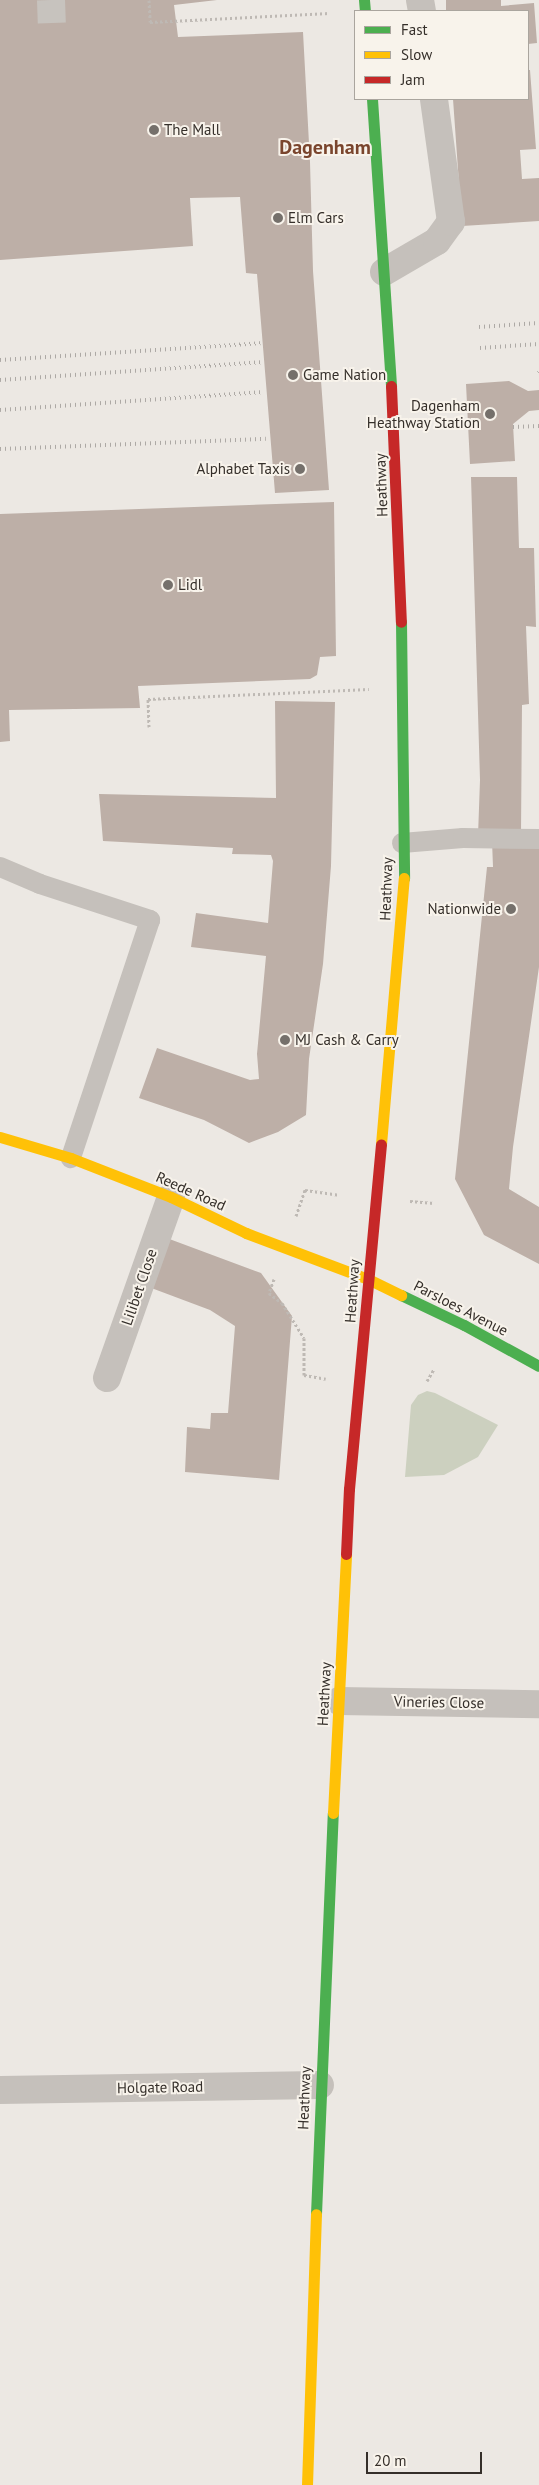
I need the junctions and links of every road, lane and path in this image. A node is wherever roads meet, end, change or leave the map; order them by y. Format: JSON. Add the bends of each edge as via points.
{"nodes":[{"id":1,"x":149,"y":0,"type":"edge"},
{"id":2,"x":333,"y":12,"type":"dead end"},
{"id":3,"x":372,"y":100,"type":"edge"},
{"id":4,"x":434,"y":100,"type":"edge"},
{"id":5,"x":384,"y":272,"type":"junction"},
{"id":6,"x":402,"y":688,"type":"junction"},
{"id":7,"x":149,"y":727,"type":"dead end"},
{"id":8,"x":539,"y":839,"type":"edge"},
{"id":9,"x":402,"y":843,"type":"junction"},
{"id":10,"x":0,"y":867,"type":"edge"},
{"id":11,"x":0,"y":1137,"type":"edge"},
{"id":12,"x":71,"y":1158,"type":"junction"},
{"id":13,"x":339,"y":1195,"type":"dead end"},
{"id":14,"x":171,"y":1197,"type":"junction"},
{"id":15,"x":407,"y":1200,"type":"dead end"},
{"id":16,"x":434,"y":1203,"type":"dead end"},
{"id":17,"x":294,"y":1218,"type":"dead end"},
{"id":18,"x":276,"y":1274,"type":"dead end"},
{"id":19,"x":368,"y":1279,"type":"junction"},
{"id":20,"x":539,"y":1366,"type":"edge"},
{"id":21,"x":434,"y":1369,"type":"dead end"},
{"id":22,"x":107,"y":1378,"type":"dead end"},
{"id":23,"x":327,"y":1379,"type":"dead end"},
{"id":24,"x":427,"y":1382,"type":"dead end"},
{"id":25,"x":339,"y":1701,"type":"junction"},
{"id":26,"x":539,"y":1704,"type":"edge"},
{"id":27,"x":320,"y":2085,"type":"junction"},
{"id":28,"x":0,"y":2090,"type":"edge"},
{"id":29,"x":307,"y":2485,"type":"edge"}],
"edges":[{"from":1,"to":2,"type":"path","via":[[150,22]]},
{"from":3,"to":5,"type":"main road","name":"Heathway"},
{"from":4,"to":5,"type":"street","via":[[451,222],[437,241]]},
{"from":5,"to":6,"type":"main road","name":"Heathway","via":[[395,455]]},
{"from":6,"to":7,"type":"path","via":[[148,699]]},
{"from":6,"to":9,"type":"main road","name":"Heathway"},
{"from":8,"to":9,"type":"lane","via":[[463,838]]},
{"from":9,"to":19,"type":"main road","name":"Heathway","via":[[404,888]]},
{"from":10,"to":12,"type":"lane","via":[[40,884],[150,920]]},
{"from":11,"to":12,"type":"main road","name":"Reede Road"},
{"from":12,"to":14,"type":"main road","name":"Reede Road"},
{"from":13,"to":17,"type":"path","via":[[306,1190]]},
{"from":14,"to":19,"type":"main road","name":"Reede Road","via":[[246,1233]]},
{"from":14,"to":22,"type":"street","name":"Lilibet Close"},
{"from":15,"to":16,"type":"path"},
{"from":18,"to":23,"type":"path","via":[[269,1293],[282,1303],[304,1338],[304,1375]]},
{"from":19,"to":20,"type":"main road","name":"Parsloes Avenue","via":[[464,1325]]},
{"from":19,"to":25,"type":"main road","name":"Heathway","via":[[349,1489]]},
{"from":21,"to":24,"type":"path"},
{"from":25,"to":26,"type":"street","name":"Vineries Close"},
{"from":25,"to":27,"type":"main road","name":"Heathway"},
{"from":27,"to":28,"type":"street","name":"Holgate Road"},
{"from":27,"to":29,"type":"main road","name":"Heathway"}]}
